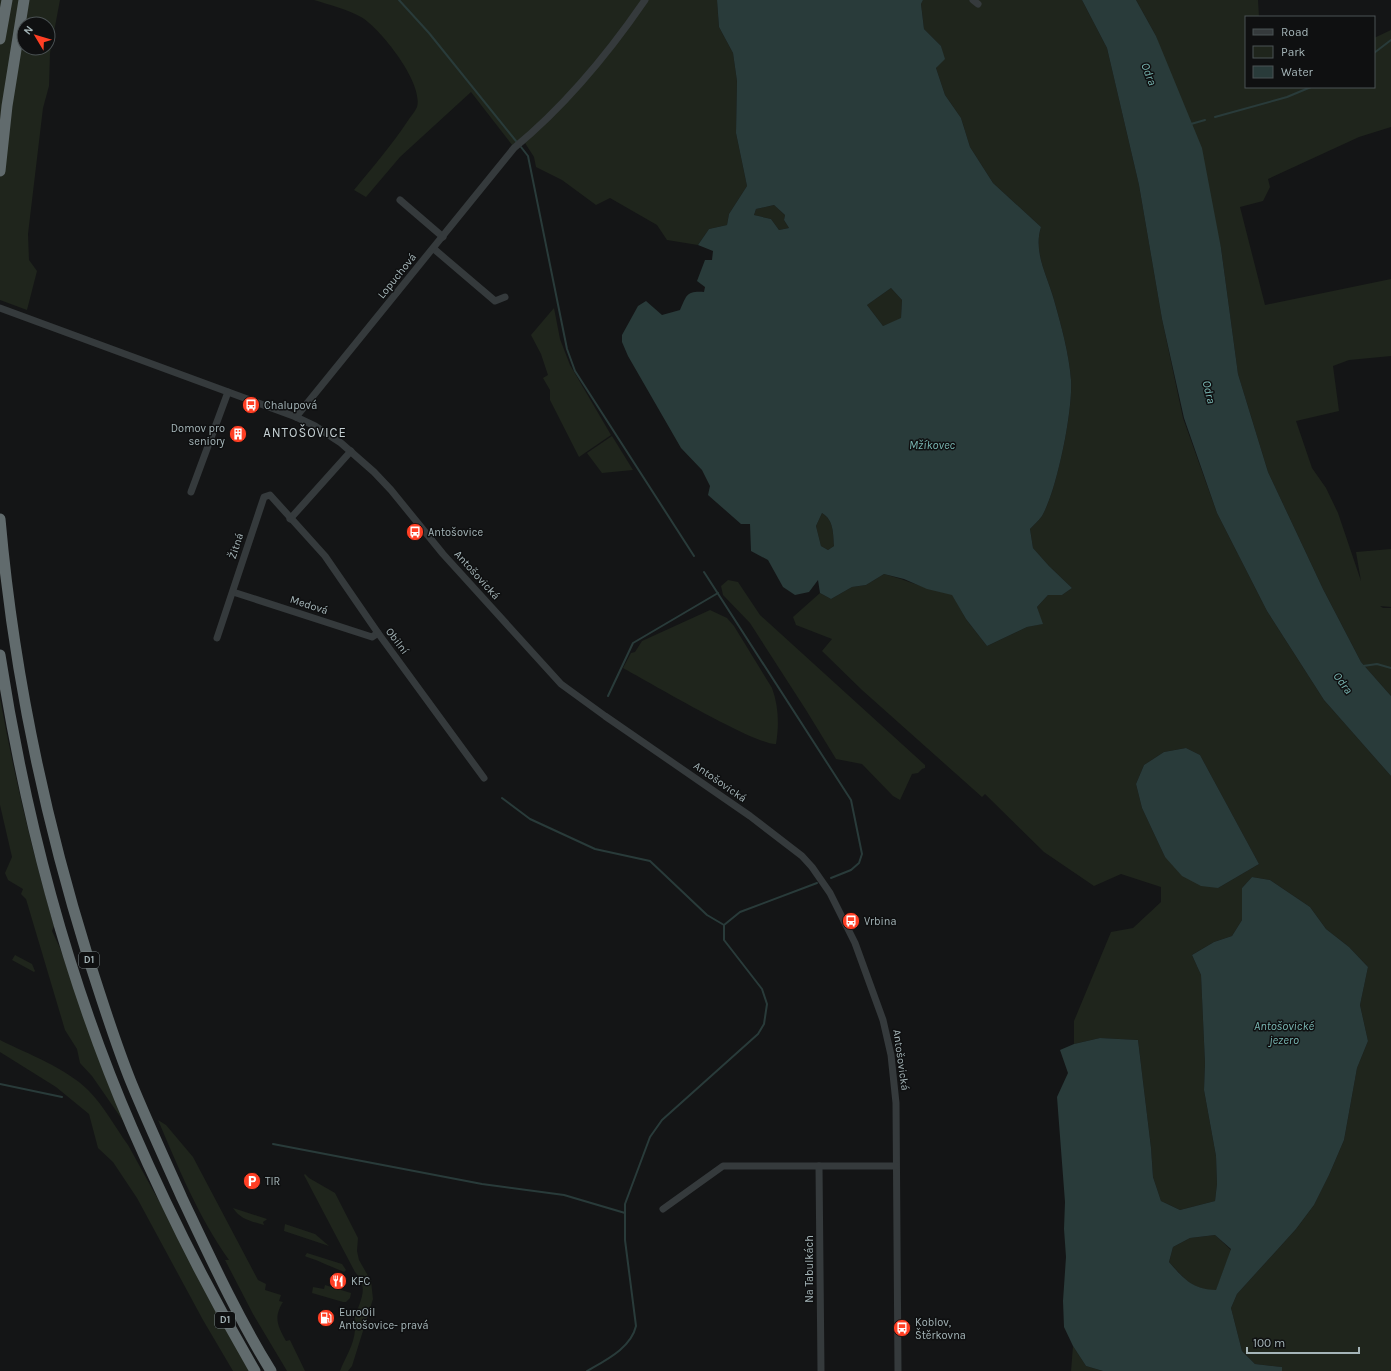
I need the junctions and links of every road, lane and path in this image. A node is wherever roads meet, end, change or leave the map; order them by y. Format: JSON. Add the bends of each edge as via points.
{"nodes":[{"id":1,"x":7,"y":0,"type":"edge"},
{"id":2,"x":24,"y":0,"type":"edge"},
{"id":3,"x":645,"y":0,"type":"edge"},
{"id":4,"x":0,"y":39,"type":"edge"},
{"id":5,"x":0,"y":171,"type":"edge"},
{"id":6,"x":400,"y":200,"type":"dead end"},
{"id":7,"x":443,"y":238,"type":"junction"},
{"id":8,"x":434,"y":249,"type":"junction"},
{"id":9,"x":505,"y":297,"type":"dead end"},
{"id":10,"x":0,"y":308,"type":"edge"},
{"id":11,"x":224,"y":390,"type":"junction"},
{"id":12,"x":296,"y":417,"type":"junction"},
{"id":13,"x":351,"y":451,"type":"junction"},
{"id":14,"x":192,"y":492,"type":"dead end"},
{"id":15,"x":290,"y":519,"type":"junction"},
{"id":16,"x":0,"y":520,"type":"edge"},
{"id":17,"x":233,"y":592,"type":"junction"},
{"id":18,"x":378,"y":633,"type":"junction"},
{"id":19,"x":217,"y":638,"type":"dead end"},
{"id":20,"x":0,"y":655,"type":"edge"},
{"id":21,"x":484,"y":778,"type":"dead end"},
{"id":22,"x":819,"y":1166,"type":"junction"},
{"id":23,"x":896,"y":1166,"type":"junction"},
{"id":24,"x":663,"y":1209,"type":"dead end"},
{"id":25,"x":255,"y":1371,"type":"edge"},
{"id":26,"x":271,"y":1371,"type":"edge"},
{"id":27,"x":821,"y":1371,"type":"edge"},
{"id":28,"x":898,"y":1371,"type":"edge"}],
"edges":[{"from":1,"to":4,"type":"highway"},
{"from":2,"to":5,"type":"highway","via":[[7,106]]},
{"from":3,"to":7,"type":"street","name":"Lopuchová","via":[[604,56],[539,128],[514,148]]},
{"from":6,"to":7,"type":"street"},
{"from":7,"to":8,"type":"street","name":"Lopuchová"},
{"from":8,"to":9,"type":"street","via":[[495,301]]},
{"from":8,"to":12,"type":"street","name":"Lopuchová"},
{"from":10,"to":11,"type":"street","name":"Antošovická"},
{"from":11,"to":12,"type":"street","name":"Antošovická"},
{"from":11,"to":14,"type":"street"},
{"from":12,"to":13,"type":"street","name":"Antošovická","via":[[325,432]]},
{"from":13,"to":15,"type":"street"},
{"from":13,"to":23,"type":"street","name":"Antošovická","via":[[391,490],[443,554],[562,684],[750,816],[802,856],[812,867],[830,893],[855,943],[883,1020],[891,1055],[896,1103]]},
{"from":15,"to":17,"type":"street","name":"Žitná","via":[[270,495],[264,497]]},
{"from":15,"to":18,"type":"street","name":"Obilní","via":[[325,556]]},
{"from":16,"to":26,"type":"highway","number":"D1","via":[[12,622],[36,761],[73,907],[104,1006],[131,1082],[168,1167],[209,1256]]},
{"from":17,"to":18,"type":"street","name":"Medová","via":[[372,637]]},
{"from":17,"to":19,"type":"street","name":"Žitná"},
{"from":18,"to":21,"type":"street","name":"Obilní"},
{"from":20,"to":25,"type":"highway","number":"D1","via":[[42,862],[91,1022],[154,1177],[197,1267]]},
{"from":22,"to":23,"type":"street"},
{"from":22,"to":24,"type":"street","via":[[723,1166]]},
{"from":22,"to":27,"type":"street","name":"Na Tabulkách"},
{"from":23,"to":28,"type":"street","name":"Antošovická"}]}
